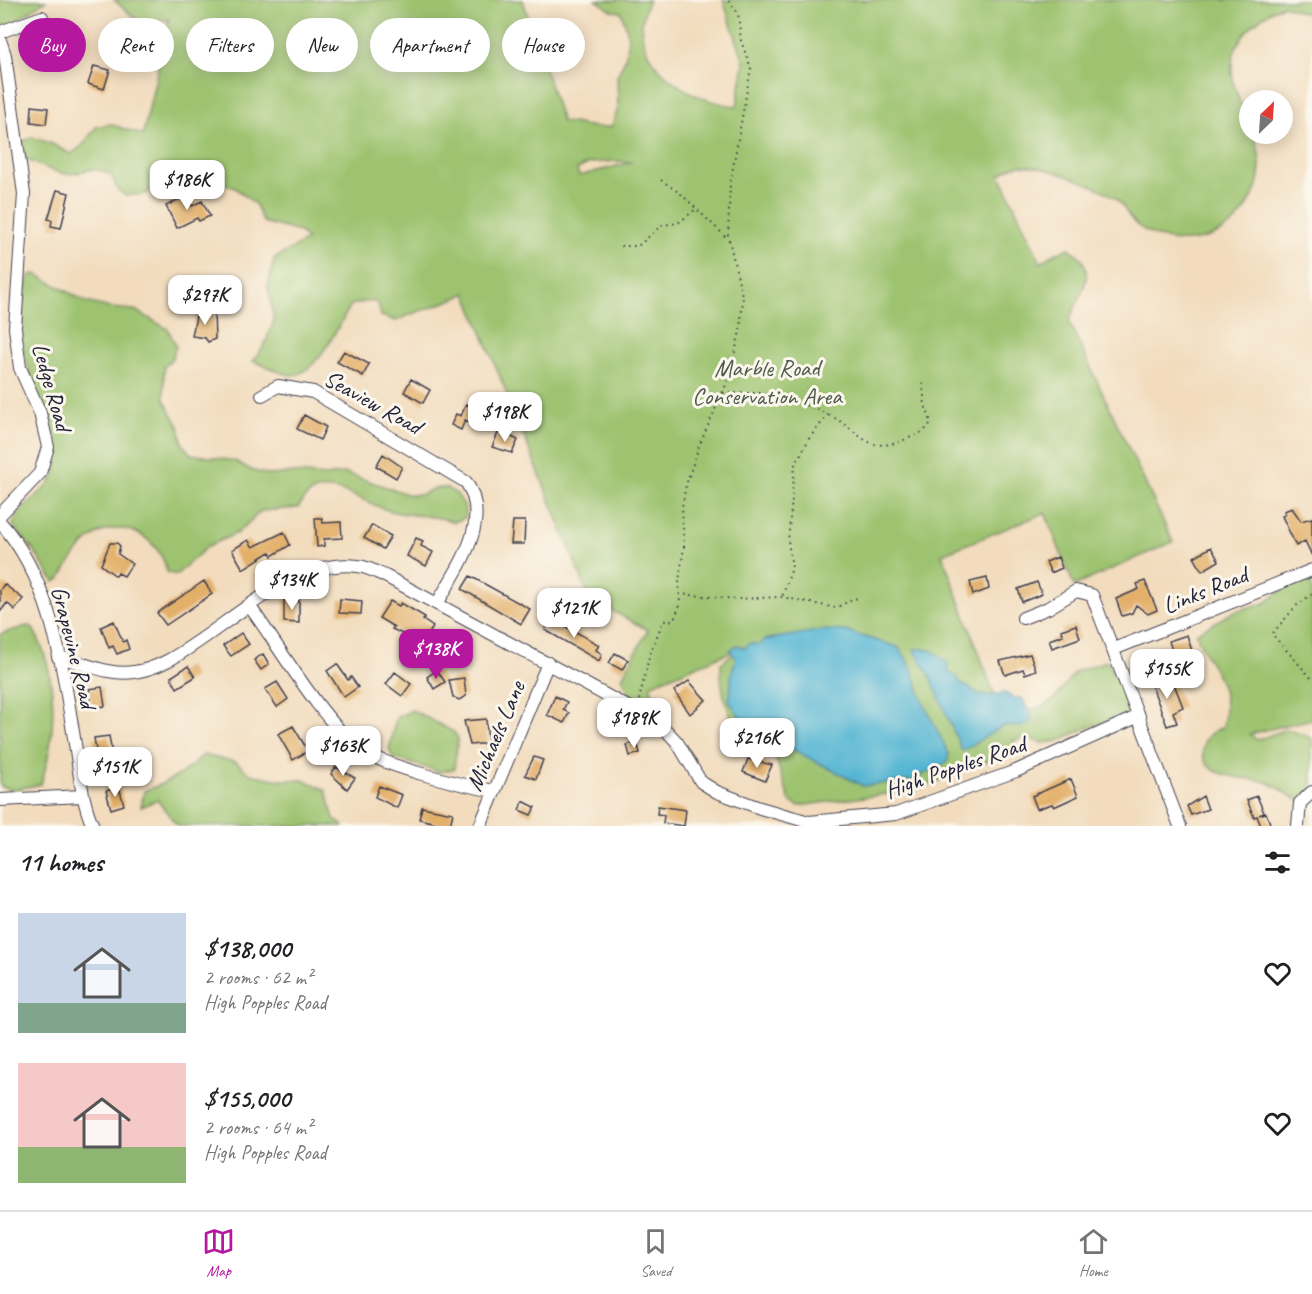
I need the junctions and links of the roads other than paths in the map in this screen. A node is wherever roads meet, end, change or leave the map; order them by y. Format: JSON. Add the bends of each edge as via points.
{"nodes":[{"id":1,"x":42,"y":17,"type":"dead end"},
{"id":2,"x":0,"y":32,"type":"edge"},
{"id":3,"x":0,"y":40,"type":"edge"},
{"id":4,"x":262,"y":395,"type":"dead end"},
{"id":5,"x":0,"y":515,"type":"edge"},
{"id":6,"x":0,"y":522,"type":"edge"},
{"id":7,"x":1312,"y":570,"type":"edge"},
{"id":8,"x":437,"y":604,"type":"junction"},
{"id":9,"x":250,"y":607,"type":"junction"},
{"id":10,"x":1023,"y":618,"type":"dead end"},
{"id":11,"x":1114,"y":649,"type":"junction"},
{"id":12,"x":58,"y":657,"type":"junction"},
{"id":13,"x":548,"y":663,"type":"junction"},
{"id":14,"x":1139,"y":716,"type":"junction"},
{"id":15,"x":493,"y":791,"type":"junction"},
{"id":16,"x":1312,"y":792,"type":"edge"},
{"id":17,"x":83,"y":796,"type":"junction"},
{"id":18,"x":0,"y":800,"type":"edge"},
{"id":19,"x":810,"y":824,"type":"edge"},
{"id":20,"x":93,"y":826,"type":"edge"},
{"id":21,"x":480,"y":826,"type":"edge"},
{"id":22,"x":1180,"y":826,"type":"edge"},
{"id":23,"x":1298,"y":826,"type":"edge"}],
"edges":[{"from":1,"to":2,"type":"street"},
{"from":3,"to":5,"type":"street","name":"Ledge Road","via":[[24,194],[15,328],[20,368],[40,413],[48,447],[40,474]]},
{"from":4,"to":8,"type":"street","name":"Seaview Road","via":[[278,387],[313,392],[466,482],[476,500],[477,520]]},
{"from":6,"to":12,"type":"street","name":"Grapevine Road","via":[[26,558],[46,610]]},
{"from":7,"to":11,"type":"street","name":"Links Road"},
{"from":8,"to":9,"type":"street","name":"High Popples Road","via":[[372,570],[344,565],[303,574]]},
{"from":8,"to":13,"type":"street","name":"High Popples Road"},
{"from":9,"to":12,"type":"street","name":"High Popples Road","via":[[180,654],[147,670],[107,672]]},
{"from":9,"to":15,"type":"street","via":[[330,718],[362,750]]},
{"from":10,"to":11,"type":"street","via":[[1076,591],[1092,595]]},
{"from":11,"to":14,"type":"street"},
{"from":12,"to":17,"type":"street","name":"Grapevine Road"},
{"from":13,"to":15,"type":"street","name":"Michaels Lane"},
{"from":13,"to":19,"type":"street","name":"High Popples Road","via":[[661,724],[677,742],[700,782],[717,792]]},
{"from":14,"to":19,"type":"street","name":"High Popples Road","via":[[1016,771],[896,814]]},
{"from":14,"to":22,"type":"street"},
{"from":15,"to":21,"type":"street","name":"Michaels Lane"},
{"from":16,"to":23,"type":"street","via":[[1300,803]]},
{"from":17,"to":18,"type":"street"},
{"from":17,"to":20,"type":"street","name":"Grapevine Road"}]}
